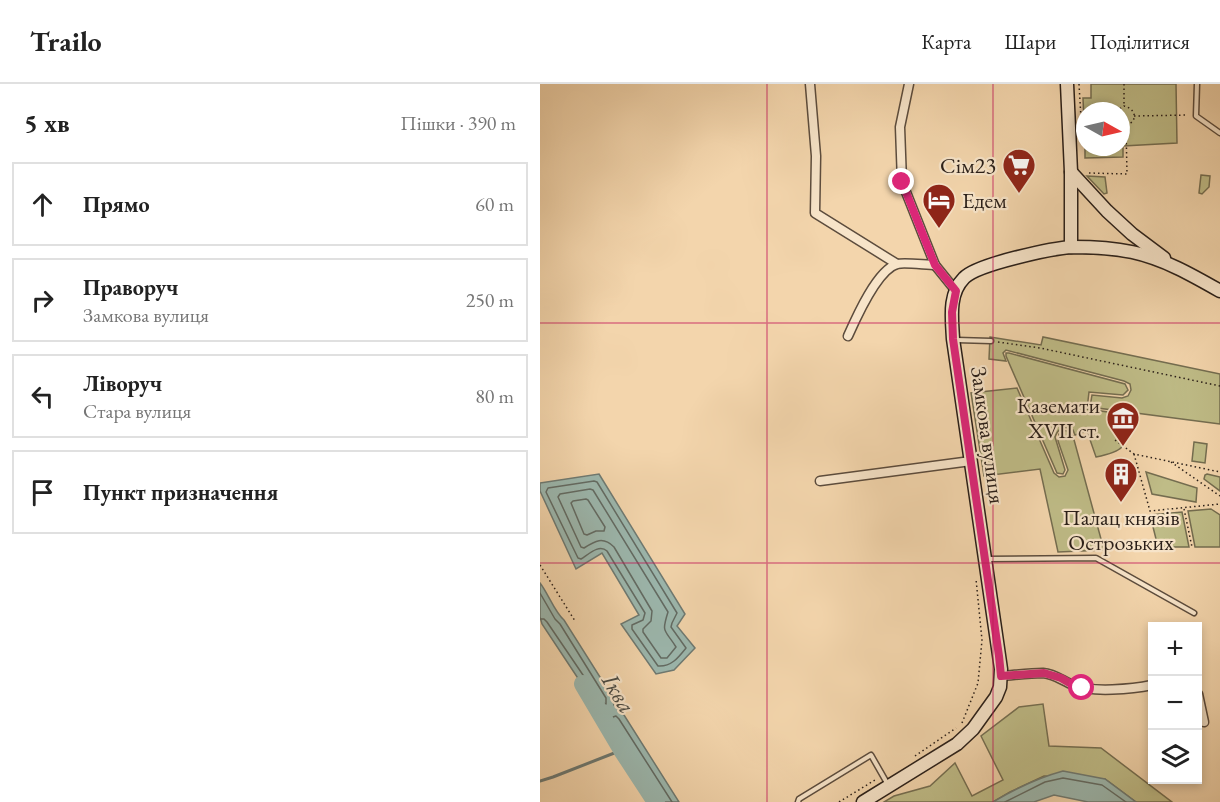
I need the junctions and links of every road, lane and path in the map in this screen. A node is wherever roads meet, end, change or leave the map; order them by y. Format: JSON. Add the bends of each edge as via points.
{"nodes":[{"id":1,"x":810,"y":84,"type":"edge"},
{"id":2,"x":909,"y":84,"type":"edge"},
{"id":3,"x":1067,"y":84,"type":"edge"},
{"id":4,"x":1079,"y":84,"type":"edge"},
{"id":5,"x":1124,"y":84,"type":"edge"},
{"id":6,"x":1197,"y":84,"type":"edge"},
{"id":7,"x":1080,"y":102,"type":"edge"},
{"id":8,"x":1124,"y":102,"type":"edge"},
{"id":9,"x":1130,"y":108,"type":"edge"},
{"id":10,"x":1134,"y":116,"type":"junction"},
{"id":11,"x":1196,"y":116,"type":"junction"},
{"id":12,"x":1130,"y":124,"type":"edge"},
{"id":13,"x":1220,"y":133,"type":"edge"},
{"id":14,"x":1127,"y":156,"type":"edge"},
{"id":15,"x":1071,"y":172,"type":"junction"},
{"id":16,"x":1071,"y":247,"type":"junction"},
{"id":17,"x":897,"y":264,"type":"junction"},
{"id":18,"x":935,"y":265,"type":"junction"},
{"id":19,"x":1174,"y":265,"type":"junction"},
{"id":20,"x":956,"y":291,"type":"junction"},
{"id":21,"x":1220,"y":291,"type":"edge"},
{"id":22,"x":848,"y":336,"type":"dead end"},
{"id":23,"x":953,"y":339,"type":"junction"},
{"id":24,"x":991,"y":341,"type":"joint"},
{"id":25,"x":1220,"y":386,"type":"edge"},
{"id":26,"x":1115,"y":440,"type":"dead end"},
{"id":27,"x":1134,"y":454,"type":"junction"},
{"id":28,"x":971,"y":461,"type":"junction"},
{"id":29,"x":1170,"y":461,"type":"junction"},
{"id":30,"x":1220,"y":472,"type":"edge"},
{"id":31,"x":820,"y":481,"type":"dead end"},
{"id":32,"x":1220,"y":496,"type":"edge"},
{"id":33,"x":1220,"y":504,"type":"edge"},
{"id":34,"x":1184,"y":508,"type":"junction"},
{"id":35,"x":1192,"y":547,"type":"dead end"},
{"id":36,"x":985,"y":559,"type":"junction"},
{"id":37,"x":540,"y":565,"type":"edge"},
{"id":38,"x":975,"y":571,"type":"dead end"},
{"id":39,"x":1194,"y":613,"type":"dead end"},
{"id":40,"x":575,"y":621,"type":"dead end"},
{"id":41,"x":1001,"y":676,"type":"junction"},
{"id":42,"x":1148,"y":686,"type":"edge"},
{"id":43,"x":1202,"y":714,"type":"edge"},
{"id":44,"x":1204,"y":722,"type":"dead end"},
{"id":45,"x":911,"y":759,"type":"dead end"},
{"id":46,"x":886,"y":781,"type":"junction"},
{"id":47,"x":798,"y":802,"type":"edge"},
{"id":48,"x":839,"y":802,"type":"edge"},
{"id":49,"x":863,"y":802,"type":"edge"}],
"edges":[{"from":1,"to":17,"type":"street","via":[[816,156],[815,213]]},
{"from":2,"to":18,"type":"street","via":[[900,127],[902,182]]},
{"from":3,"to":15,"type":"main road"},
{"from":4,"to":7,"type":"path"},
{"from":5,"to":8,"type":"path"},
{"from":6,"to":11,"type":"lane"},
{"from":9,"to":10,"type":"path"},
{"from":10,"to":11,"type":"path"},
{"from":10,"to":12,"type":"path"},
{"from":11,"to":13,"type":"lane"},
{"from":14,"to":15,"type":"path","via":[[1127,174]]},
{"from":15,"to":16,"type":"main road"},
{"from":15,"to":19,"type":"main road","via":[[1107,212]]},
{"from":16,"to":19,"type":"main road","via":[[1130,251]]},
{"from":16,"to":20,"type":"main road","via":[[983,267],[963,278]]},
{"from":17,"to":18,"type":"street"},
{"from":17,"to":22,"type":"street","via":[[883,274],[870,292]]},
{"from":18,"to":20,"type":"street"},
{"from":19,"to":21,"type":"main road"},
{"from":20,"to":23,"type":"main road","name":"Замкова вулиця"},
{"from":23,"to":24,"type":"lane"},
{"from":23,"to":28,"type":"main road","name":"Замкова вулиця"},
{"from":24,"to":25,"type":"path"},
{"from":26,"to":27,"type":"path"},
{"from":27,"to":29,"type":"path"},
{"from":27,"to":34,"type":"path","via":[[1150,511]]},
{"from":28,"to":31,"type":"street"},
{"from":28,"to":36,"type":"main road","name":"Замкова вулиця"},
{"from":29,"to":30,"type":"path"},
{"from":29,"to":32,"type":"path"},
{"from":33,"to":34,"type":"path"},
{"from":34,"to":35,"type":"path"},
{"from":36,"to":39,"type":"lane","via":[[1096,558]]},
{"from":36,"to":41,"type":"main road","name":"Замкова вулиця"},
{"from":37,"to":40,"type":"path"},
{"from":38,"to":45,"type":"path","via":[[982,640],[978,683],[962,724]]},
{"from":41,"to":42,"type":"street","via":[[1044,673],[1082,688]]},
{"from":41,"to":46,"type":"main road","name":"Замкова вулиця","via":[[996,697],[957,744]]},
{"from":43,"to":44,"type":"street"},
{"from":46,"to":47,"type":"lane","via":[[871,755]]},
{"from":46,"to":48,"type":"path"},
{"from":46,"to":49,"type":"main road","name":"Замкова вулиця"}]}
